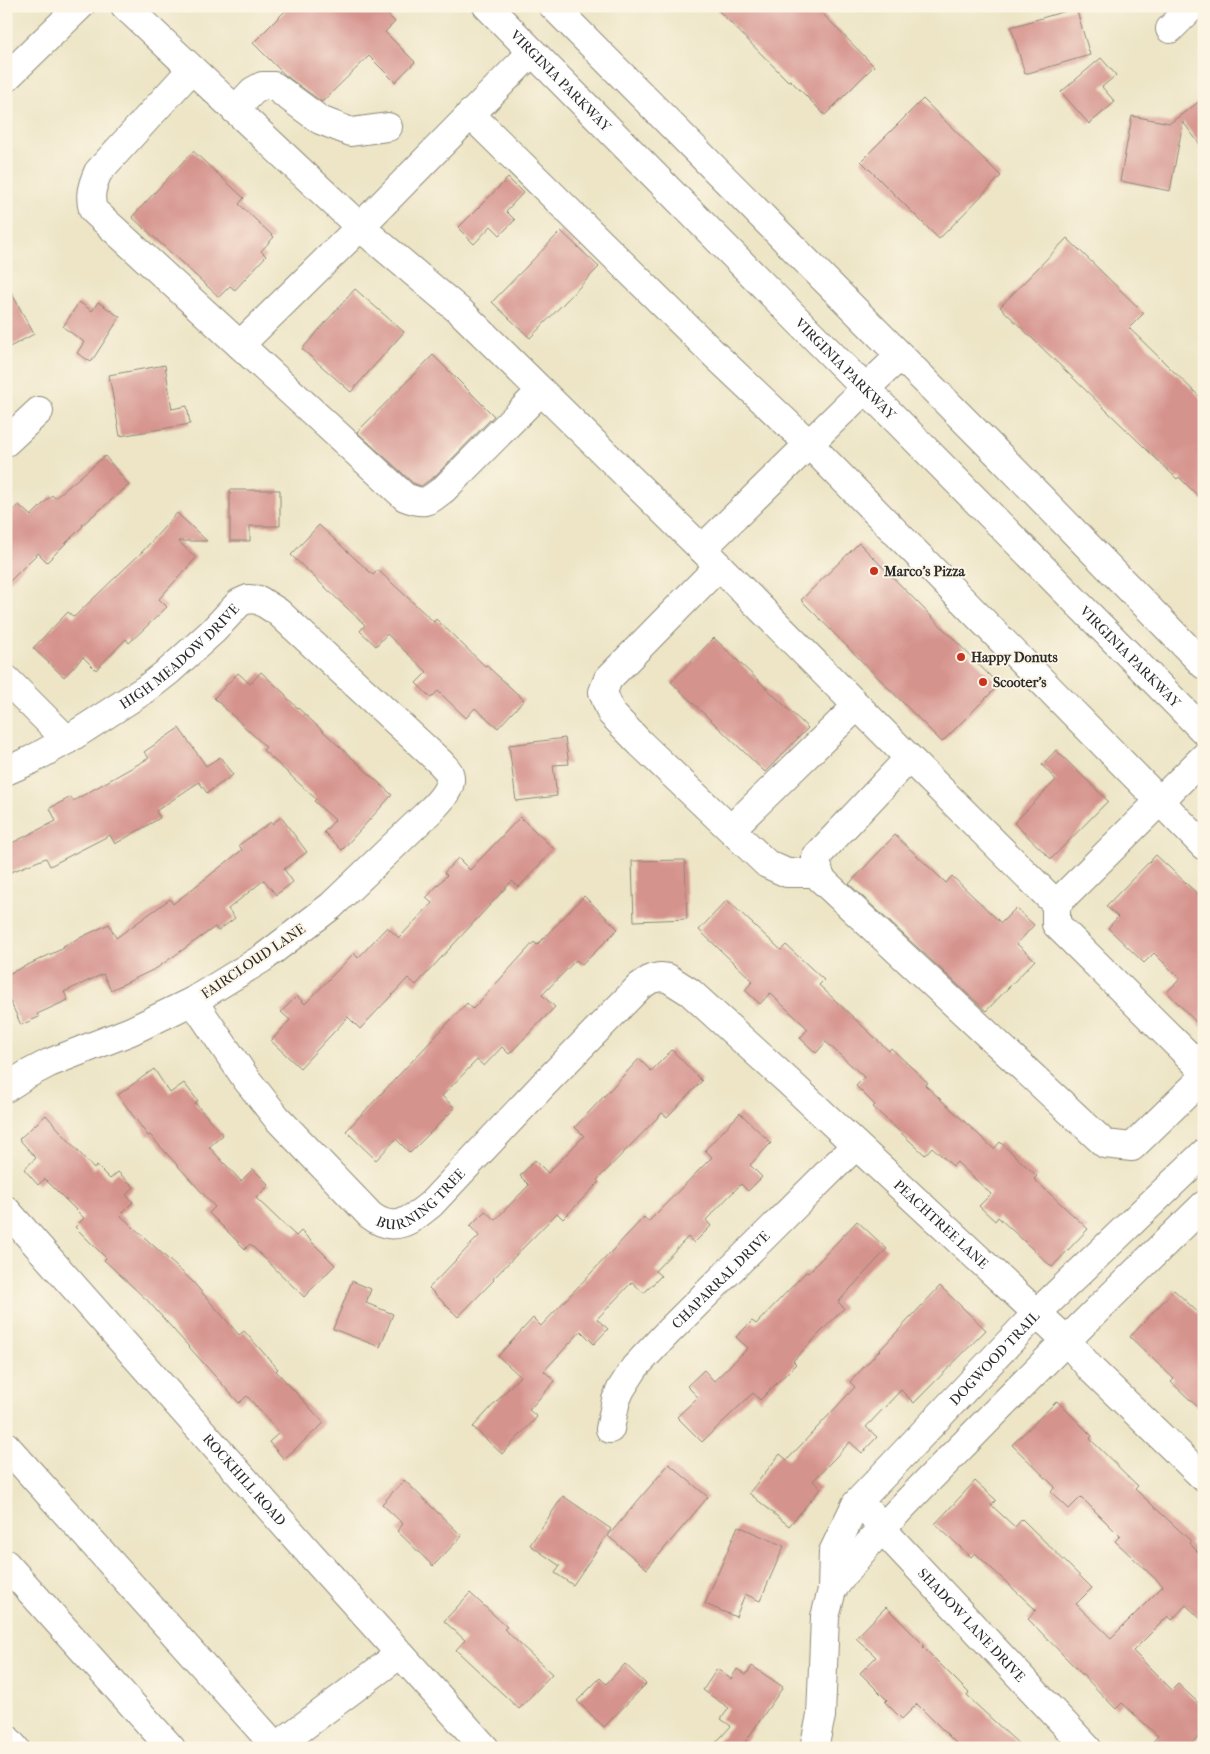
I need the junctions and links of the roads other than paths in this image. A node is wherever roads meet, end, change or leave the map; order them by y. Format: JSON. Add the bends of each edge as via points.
{"nodes":[{"id":1,"x":80,"y":6,"type":"edge"},
{"id":2,"x":125,"y":6,"type":"edge"},
{"id":3,"x":488,"y":6,"type":"edge"},
{"id":4,"x":553,"y":6,"type":"edge"},
{"id":5,"x":1193,"y":6,"type":"edge"},
{"id":6,"x":1170,"y":29,"type":"dead end"},
{"id":7,"x":532,"y":52,"type":"junction"},
{"id":8,"x":192,"y":69,"type":"junction"},
{"id":9,"x":6,"y":78,"type":"edge"},
{"id":10,"x":235,"y":110,"type":"junction"},
{"id":11,"x":470,"y":114,"type":"junction"},
{"id":12,"x":388,"y":127,"type":"dead end"},
{"id":13,"x":360,"y":227,"type":"junction"},
{"id":14,"x":240,"y":345,"type":"junction"},
{"id":15,"x":900,"y":356,"type":"junction"},
{"id":16,"x":865,"y":389,"type":"junction"},
{"id":17,"x":541,"y":390,"type":"junction"},
{"id":18,"x":40,"y":410,"type":"dead end"},
{"id":19,"x":6,"y":442,"type":"edge"},
{"id":20,"x":808,"y":444,"type":"junction"},
{"id":21,"x":711,"y":558,"type":"junction"},
{"id":22,"x":1204,"y":665,"type":"edge"},
{"id":23,"x":6,"y":679,"type":"edge"},
{"id":24,"x":857,"y":706,"type":"junction"},
{"id":25,"x":1204,"y":731,"type":"edge"},
{"id":26,"x":68,"y":740,"type":"junction"},
{"id":27,"x":1204,"y":757,"type":"edge"},
{"id":28,"x":909,"y":758,"type":"junction"},
{"id":29,"x":6,"y":771,"type":"edge"},
{"id":30,"x":449,"y":772,"type":"joint"},
{"id":31,"x":1160,"y":801,"type":"junction"},
{"id":32,"x":731,"y":829,"type":"junction"},
{"id":33,"x":1204,"y":846,"type":"edge"},
{"id":34,"x":819,"y":873,"type":"junction"},
{"id":35,"x":1056,"y":904,"type":"junction"},
{"id":36,"x":668,"y":978,"type":"joint"},
{"id":37,"x":194,"y":1001,"type":"junction"},
{"id":38,"x":1204,"y":1072,"type":"edge"},
{"id":39,"x":1204,"y":1077,"type":"edge"},
{"id":40,"x":6,"y":1088,"type":"edge"},
{"id":41,"x":856,"y":1146,"type":"junction"},
{"id":42,"x":1204,"y":1153,"type":"edge"},
{"id":43,"x":1204,"y":1205,"type":"edge"},
{"id":44,"x":6,"y":1210,"type":"edge"},
{"id":45,"x":1037,"y":1313,"type":"junction"},
{"id":46,"x":1066,"y":1340,"type":"junction"},
{"id":47,"x":610,"y":1429,"type":"dead end"},
{"id":48,"x":6,"y":1446,"type":"edge"},
{"id":49,"x":1204,"y":1478,"type":"edge"},
{"id":50,"x":856,"y":1504,"type":"junction"},
{"id":51,"x":882,"y":1528,"type":"junction"},
{"id":52,"x":6,"y":1564,"type":"edge"},
{"id":53,"x":832,"y":1590,"type":"junction"},
{"id":54,"x":400,"y":1654,"type":"junction"},
{"id":55,"x":6,"y":1738,"type":"edge"},
{"id":56,"x":277,"y":1747,"type":"edge"},
{"id":57,"x":15,"y":1748,"type":"edge"},
{"id":58,"x":171,"y":1748,"type":"edge"},
{"id":59,"x":485,"y":1748,"type":"edge"},
{"id":60,"x":814,"y":1748,"type":"edge"},
{"id":61,"x":1087,"y":1748,"type":"edge"}],
"edges":[{"from":1,"to":9,"type":"street"},
{"from":2,"to":8,"type":"street"},
{"from":3,"to":7,"type":"street","name":"VIRGINIA PARKWAY"},
{"from":4,"to":15,"type":"street"},
{"from":5,"to":6,"type":"street"},
{"from":7,"to":11,"type":"street"},
{"from":7,"to":16,"type":"street","name":"VIRGINIA PARKWAY"},
{"from":8,"to":10,"type":"street"},
{"from":8,"to":14,"type":"street","via":[[98,172],[90,189],[90,200],[93,210]]},
{"from":10,"to":12,"type":"street","via":[[253,91],[262,86],[274,86],[320,120],[351,132]]},
{"from":10,"to":13,"type":"street"},
{"from":11,"to":13,"type":"street"},
{"from":11,"to":20,"type":"street"},
{"from":13,"to":14,"type":"street"},
{"from":13,"to":17,"type":"street","via":[[462,313]]},
{"from":14,"to":17,"type":"street","via":[[405,497],[419,503],[428,501],[444,489]]},
{"from":15,"to":16,"type":"street"},
{"from":15,"to":22,"type":"street"},
{"from":16,"to":20,"type":"street"},
{"from":16,"to":25,"type":"street","name":"VIRGINIA PARKWAY"},
{"from":17,"to":21,"type":"street"},
{"from":18,"to":19,"type":"street"},
{"from":20,"to":21,"type":"street"},
{"from":20,"to":31,"type":"street"},
{"from":21,"to":24,"type":"street"},
{"from":21,"to":32,"type":"street","via":[[608,679],[603,692],[611,713]]},
{"from":23,"to":26,"type":"street"},
{"from":24,"to":28,"type":"street"},
{"from":24,"to":32,"type":"street"},
{"from":26,"to":29,"type":"street","name":"HIGH MEADOW DRIVE"},
{"from":26,"to":30,"type":"street","name":"HIGH MEADOW DRIVE","via":[[169,672],[239,603],[248,599],[259,600],[278,612]]},
{"from":27,"to":31,"type":"street"},
{"from":28,"to":34,"type":"street","via":[[816,856]]},
{"from":28,"to":35,"type":"street"},
{"from":30,"to":37,"type":"street","name":"FAIRCLOUD LANE","via":[[445,795],[330,906],[263,958]]},
{"from":31,"to":33,"type":"street"},
{"from":31,"to":35,"type":"street"},
{"from":32,"to":34,"type":"street","via":[[767,864],[787,873]]},
{"from":34,"to":39,"type":"street","via":[[820,878],[1105,1144],[1132,1147]]},
{"from":35,"to":38,"type":"street","via":[[1056,924]]},
{"from":36,"to":37,"type":"street","name":"BURNING TREE","via":[[651,979],[640,986],[431,1204],[416,1216],[390,1226],[370,1215],[277,1118]]},
{"from":36,"to":41,"type":"street","name":"PEACHTREE LANE","via":[[690,992]]},
{"from":37,"to":40,"type":"street","name":"FAIRCLOUD LANE","via":[[131,1031],[50,1062]]},
{"from":41,"to":45,"type":"street","name":"PEACHTREE LANE"},
{"from":41,"to":47,"type":"street","name":"CHAPARRAL DRIVE","via":[[635,1367],[616,1400]]},
{"from":42,"to":45,"type":"street","name":"DOGWOOD TRAIL"},
{"from":43,"to":46,"type":"street","name":"DOGWOOD TRAIL"},
{"from":44,"to":54,"type":"street","name":"ROCKHILL ROAD"},
{"from":45,"to":46,"type":"street","name":"PEACHTREE LANE"},
{"from":45,"to":50,"type":"street","name":"DOGWOOD TRAIL"},
{"from":46,"to":49,"type":"street","name":"PEACHTREE LANE","via":[[1092,1370]]},
{"from":46,"to":51,"type":"street","name":"DOGWOOD TRAIL"},
{"from":48,"to":56,"type":"street"},
{"from":50,"to":51,"type":"street","name":"SHADOW LANE DRIVE","via":[[866,1507]]},
{"from":50,"to":53,"type":"street","name":"DOGWOOD TRAIL","via":[[833,1552]]},
{"from":51,"to":53,"type":"street","name":"DOGWOOD TRAIL"},
{"from":51,"to":61,"type":"street","name":"SHADOW LANE DRIVE"},
{"from":52,"to":58,"type":"street"},
{"from":53,"to":60,"type":"street","name":"DOGWOOD TRAIL","via":[[825,1617],[821,1716]]},
{"from":54,"to":56,"type":"street"},
{"from":54,"to":59,"type":"street","name":"ROCKHILL ROAD"},
{"from":55,"to":57,"type":"street"}]}
